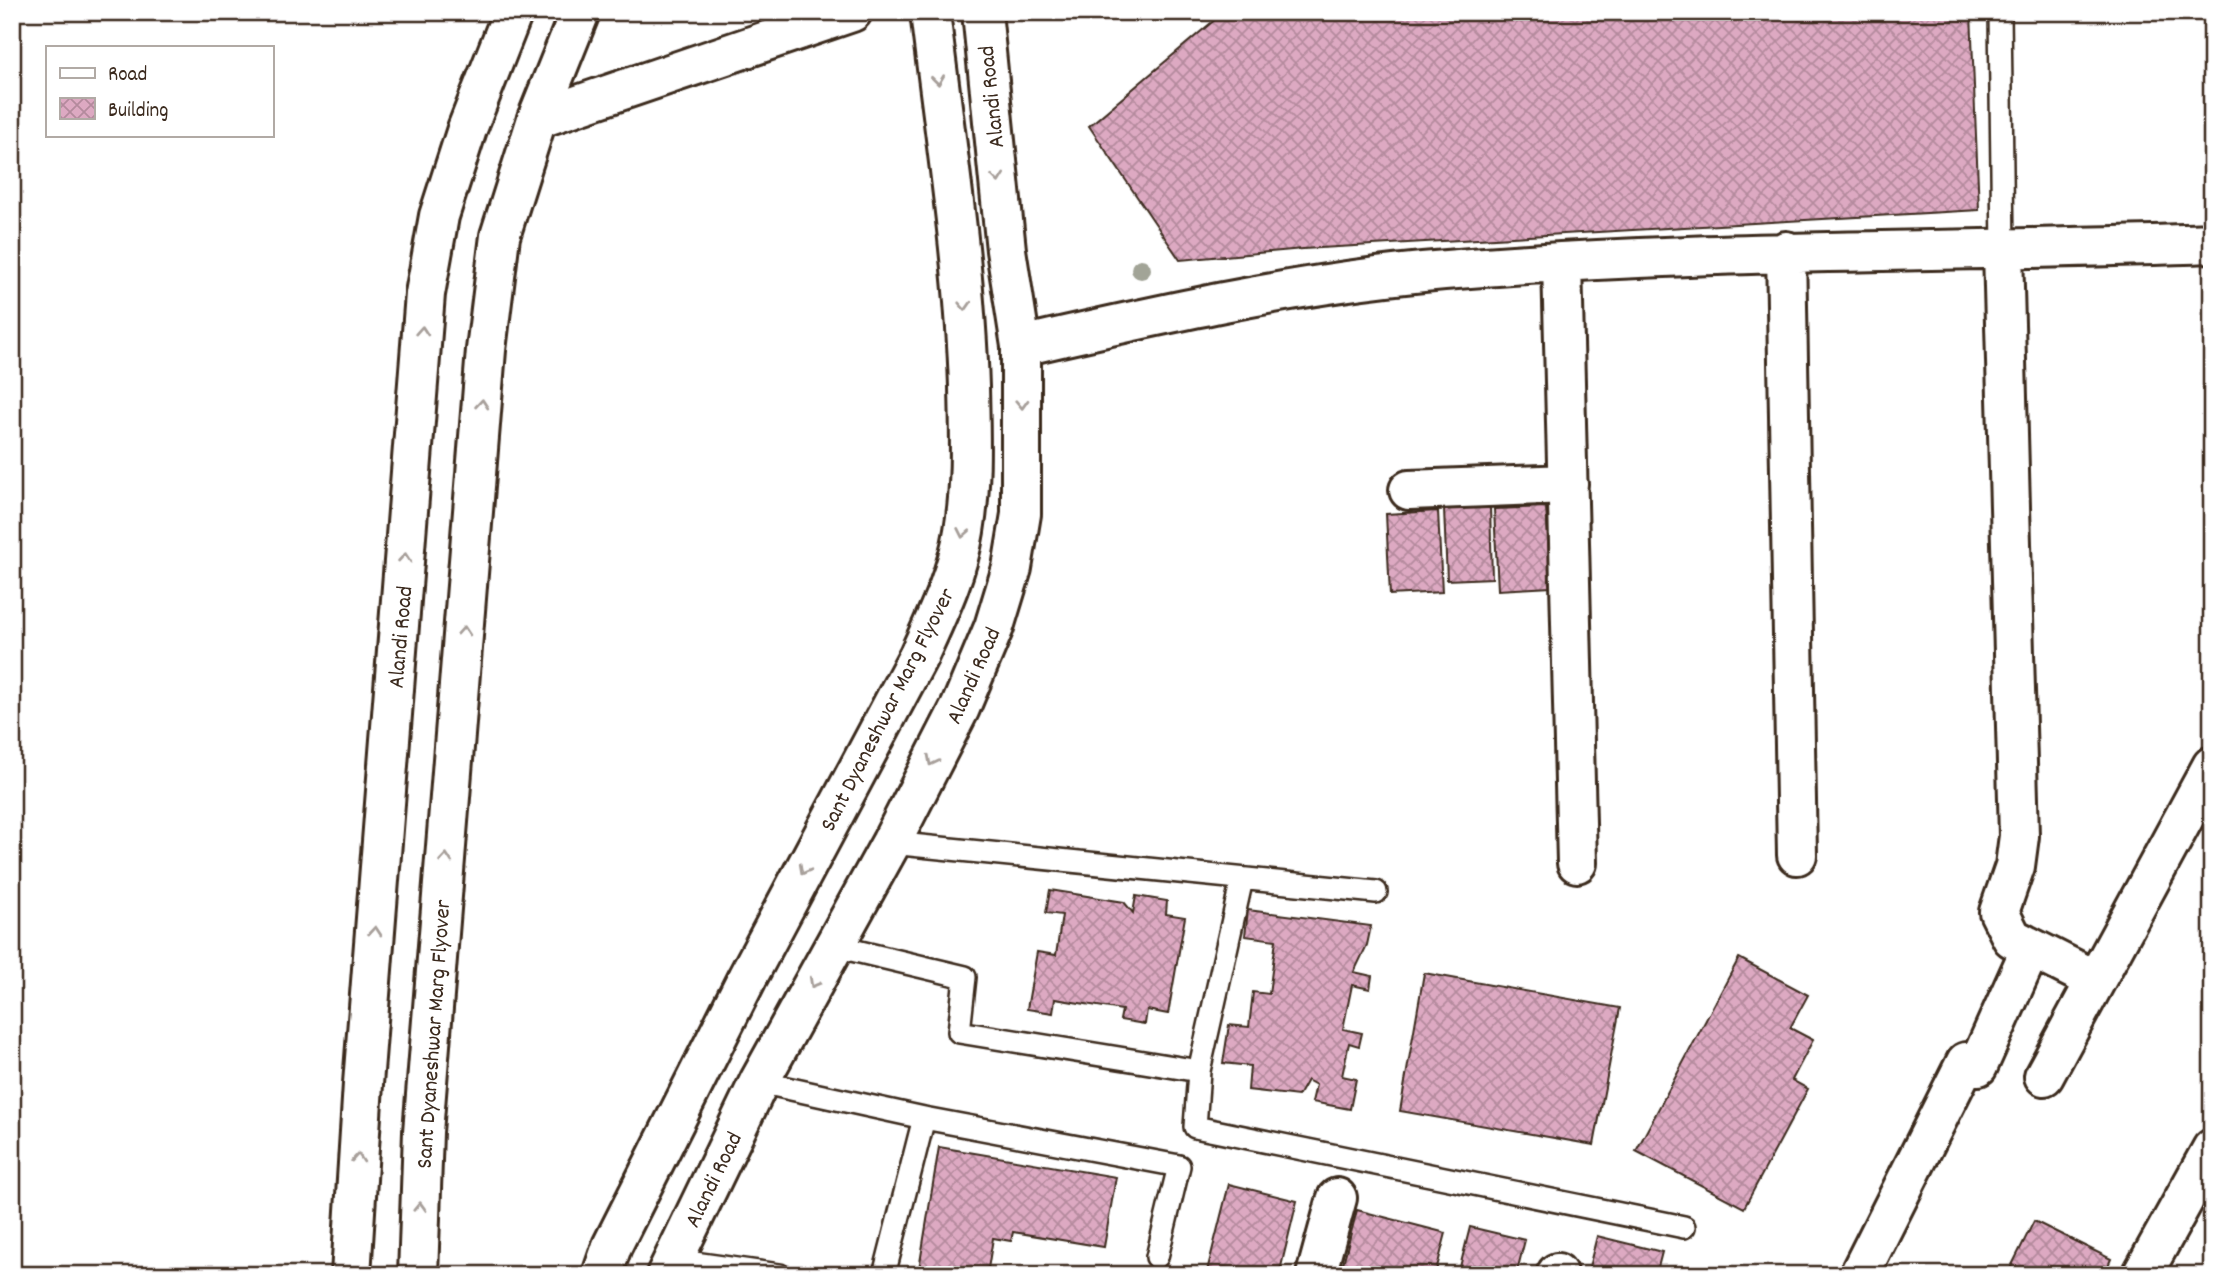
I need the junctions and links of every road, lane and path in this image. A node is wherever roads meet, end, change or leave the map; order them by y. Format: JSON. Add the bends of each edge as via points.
{"nodes":[{"id":1,"x":513,"y":12,"type":"edge"},
{"id":2,"x":580,"y":12,"type":"edge"},
{"id":3,"x":852,"y":12,"type":"edge"},
{"id":4,"x":930,"y":12,"type":"edge"},
{"id":5,"x":982,"y":12,"type":"edge"},
{"id":6,"x":2000,"y":12,"type":"edge"},
{"id":7,"x":537,"y":119,"type":"junction"},
{"id":8,"x":2212,"y":243,"type":"edge"},
{"id":9,"x":1786,"y":251,"type":"junction"},
{"id":10,"x":2003,"y":251,"type":"junction"},
{"id":11,"x":1562,"y":262,"type":"junction"},
{"id":12,"x":1021,"y":346,"type":"junction"},
{"id":13,"x":1567,"y":484,"type":"junction"},
{"id":14,"x":1409,"y":490,"type":"dead end"},
{"id":15,"x":2212,"y":766,"type":"edge"},
{"id":16,"x":891,"y":843,"type":"junction"},
{"id":17,"x":1797,"y":855,"type":"dead end"},
{"id":18,"x":1577,"y":863,"type":"dead end"},
{"id":19,"x":1242,"y":879,"type":"junction"},
{"id":20,"x":1376,"y":892,"type":"dead end"},
{"id":21,"x":835,"y":946,"type":"junction"},
{"id":22,"x":2031,"y":948,"type":"junction"},
{"id":23,"x":2095,"y":980,"type":"junction"},
{"id":24,"x":1199,"y":1071,"type":"junction"},
{"id":25,"x":2044,"y":1076,"type":"dead end"},
{"id":26,"x":759,"y":1082,"type":"junction"},
{"id":27,"x":924,"y":1118,"type":"junction"},
{"id":28,"x":2212,"y":1149,"type":"edge"},
{"id":29,"x":1337,"y":1198,"type":"dead end"},
{"id":30,"x":1684,"y":1227,"type":"dead end"},
{"id":31,"x":1157,"y":1257,"type":"dead end"},
{"id":32,"x":670,"y":1267,"type":"edge"},
{"id":33,"x":351,"y":1275,"type":"edge"},
{"id":34,"x":418,"y":1275,"type":"edge"},
{"id":35,"x":602,"y":1275,"type":"edge"},
{"id":36,"x":780,"y":1275,"type":"edge"},
{"id":37,"x":884,"y":1275,"type":"edge"},
{"id":38,"x":1316,"y":1275,"type":"edge"},
{"id":39,"x":1859,"y":1275,"type":"edge"},
{"id":40,"x":2142,"y":1275,"type":"edge"}],
"edges":[{"from":33,"to":1,"type":"street","name":"Alandi Road","one_way":true,"via":[[425,294],[439,216]]},
{"from":2,"to":7,"type":"street","name":"Sant Dyaneshwar Marg Flyover"},
{"from":3,"to":7,"type":"street"},
{"from":4,"to":35,"type":"street","name":"Sant Dyaneshwar Marg Flyover","one_way":true,"via":[[965,299],[971,454],[961,542],[949,587],[919,655],[701,1068],[612,1245]]},
{"from":5,"to":12,"type":"street","name":"Alandi Road","one_way":true,"via":[[1006,250]]},
{"from":6,"to":10,"type":"lane"},
{"from":34,"to":7,"type":"street","name":"Sant Dyaneshwar Marg Flyover","one_way":true,"via":[[423,1132],[486,350],[500,236]]},
{"from":8,"to":10,"type":"street"},
{"from":9,"to":10,"type":"street"},
{"from":9,"to":11,"type":"street"},
{"from":9,"to":17,"type":"street"},
{"from":10,"to":22,"type":"street","via":[[2019,836],[2015,866],[1999,912],[2012,938]]},
{"from":11,"to":12,"type":"street","via":[[1321,285]]},
{"from":11,"to":13,"type":"street"},
{"from":12,"to":16,"type":"street","name":"Alandi Road","one_way":true,"via":[[1021,514],[1012,568],[994,627],[960,708]]},
{"from":13,"to":14,"type":"street"},
{"from":13,"to":18,"type":"street"},
{"from":15,"to":23,"type":"street"},
{"from":16,"to":19,"type":"lane"},
{"from":16,"to":21,"type":"street","name":"Alandi Road"},
{"from":19,"to":20,"type":"lane"},
{"from":19,"to":24,"type":"lane"},
{"from":21,"to":24,"type":"lane","via":[[965,977],[958,1032]]},
{"from":21,"to":26,"type":"street","name":"Alandi Road","one_way":true},
{"from":22,"to":23,"type":"street"},
{"from":22,"to":39,"type":"street","via":[[1978,1066],[1966,1062]]},
{"from":23,"to":25,"type":"street"},
{"from":24,"to":30,"type":"lane","via":[[1195,1128]]},
{"from":26,"to":27,"type":"lane"},
{"from":26,"to":32,"type":"street","name":"Alandi Road"},
{"from":27,"to":31,"type":"lane","via":[[1179,1166]]},
{"from":27,"to":37,"type":"lane"},
{"from":28,"to":40,"type":"street"},
{"from":29,"to":38,"type":"street"},
{"from":32,"to":36,"type":"lane"}]}
